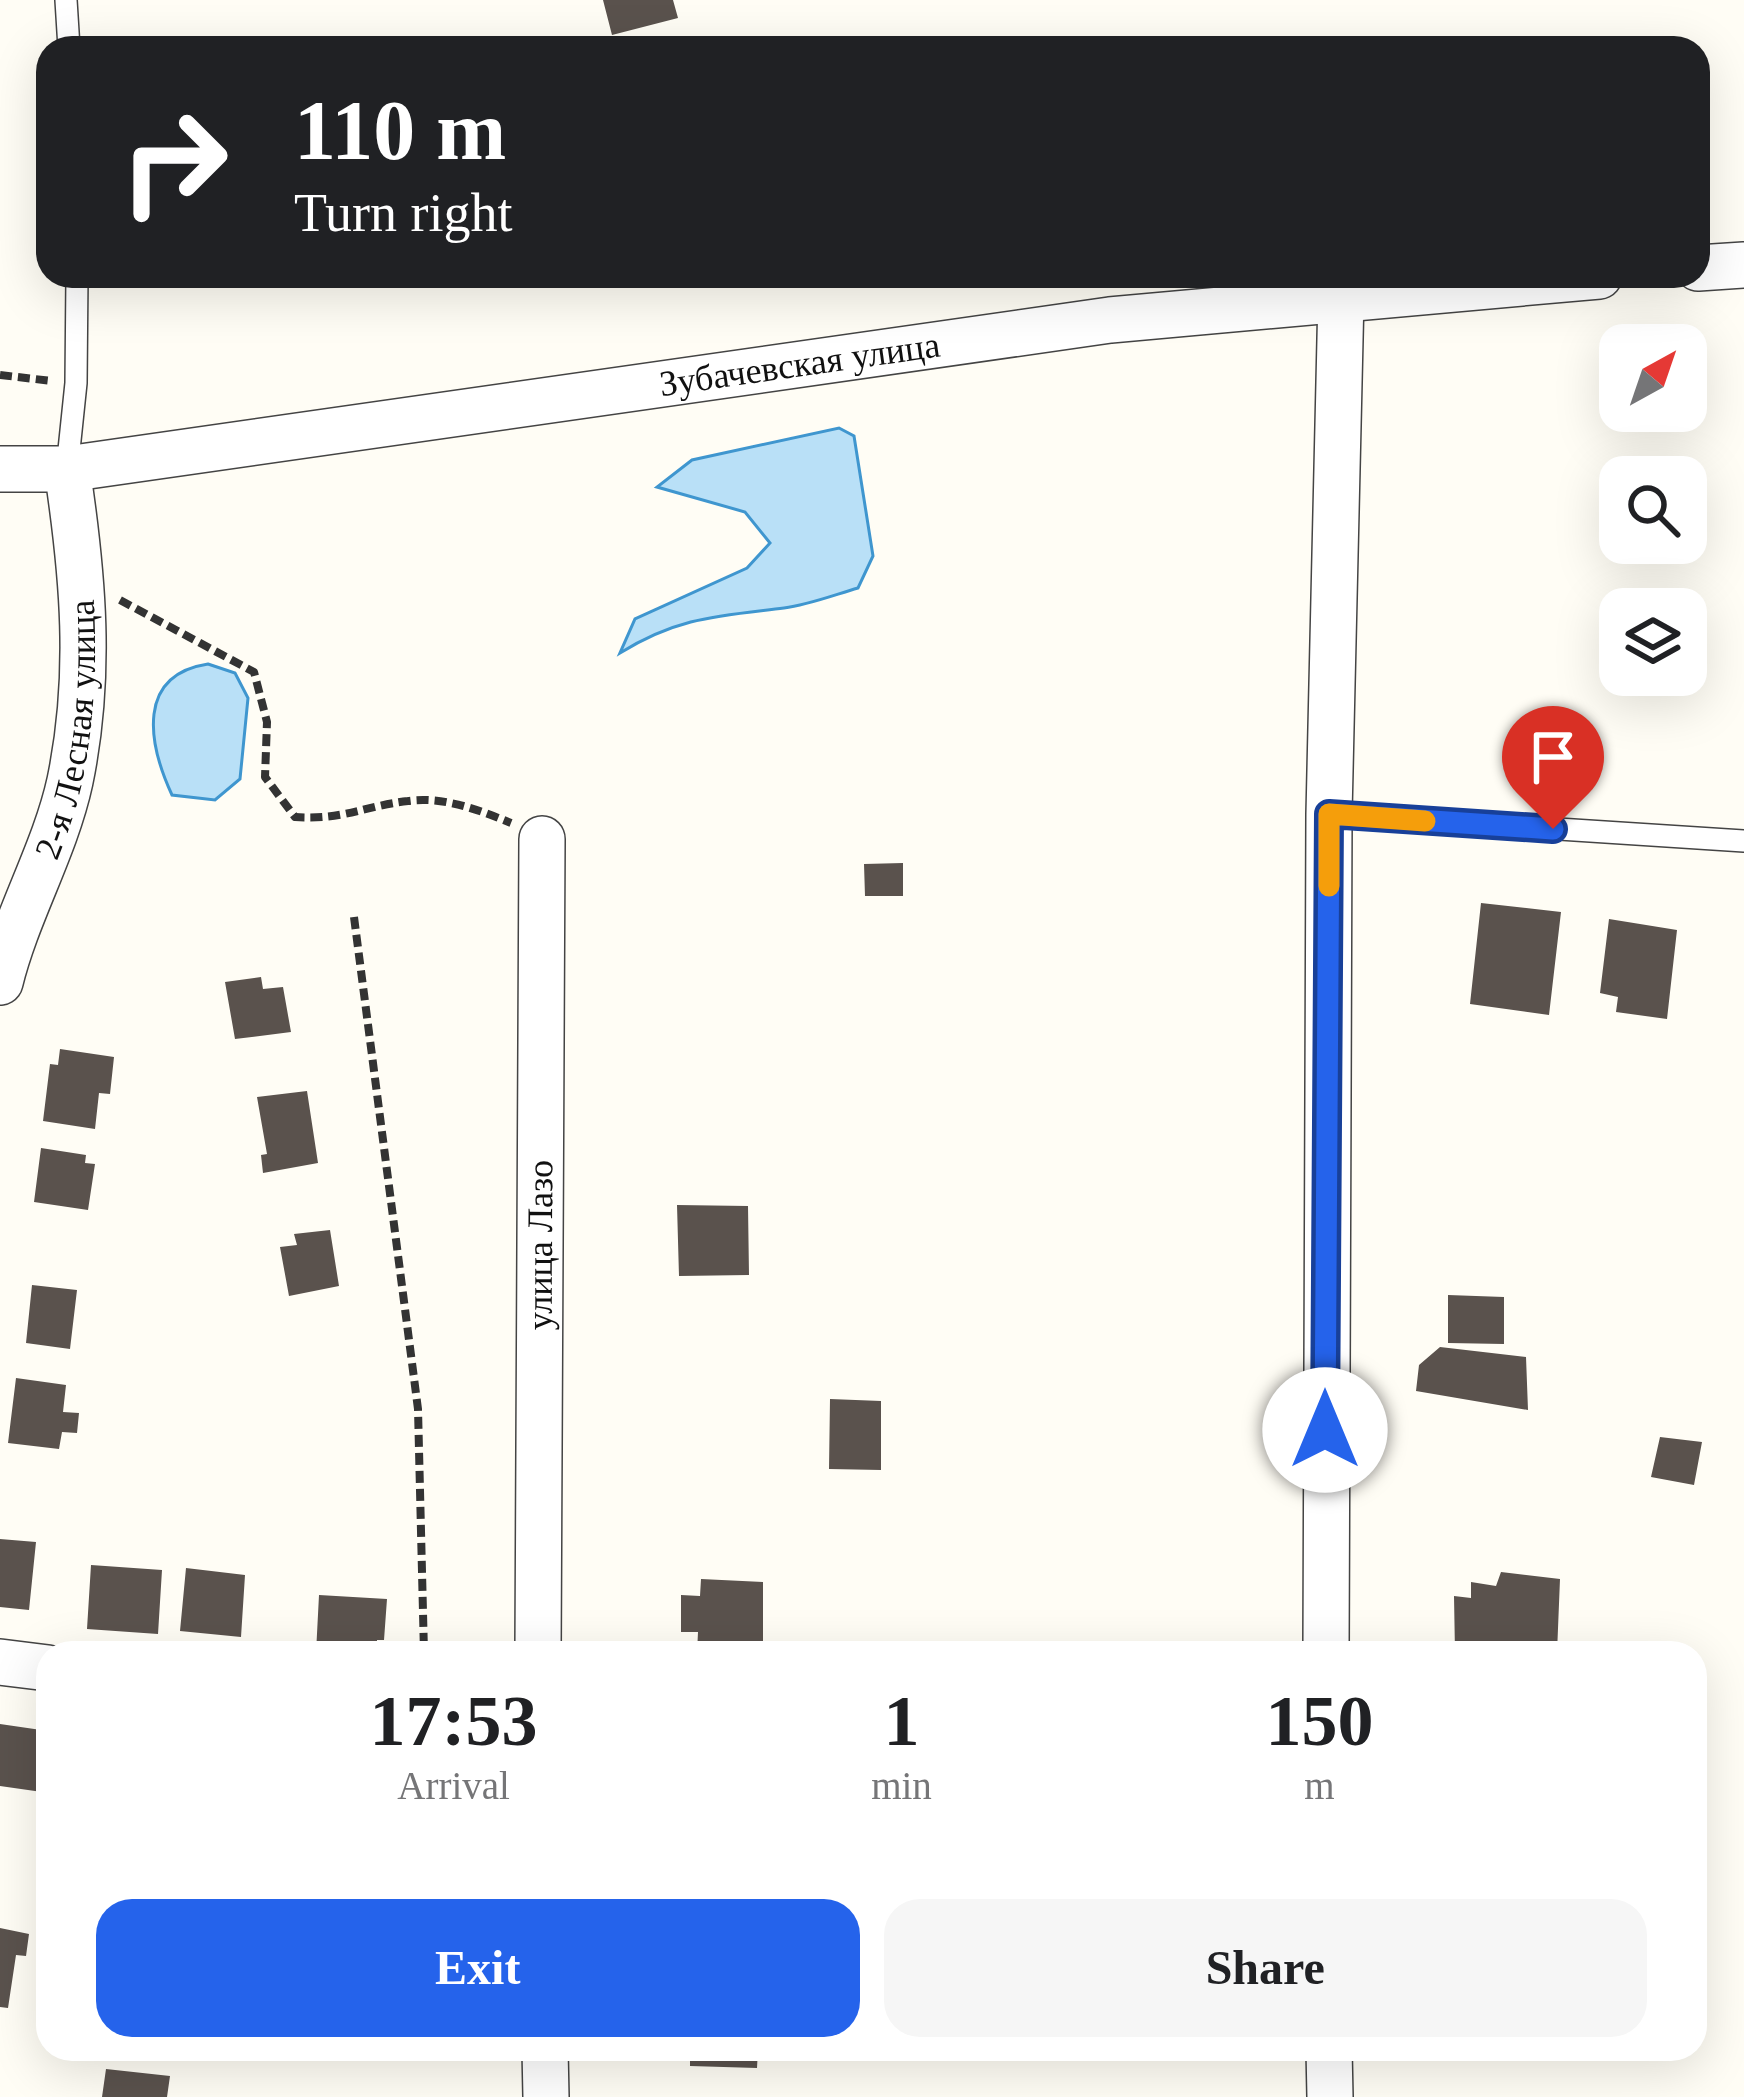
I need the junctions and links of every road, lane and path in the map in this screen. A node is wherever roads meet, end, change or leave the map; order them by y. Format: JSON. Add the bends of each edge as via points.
{"nodes":[{"id":1,"x":66,"y":0,"type":"edge"},
{"id":2,"x":68,"y":36,"type":"edge"},
{"id":3,"x":1744,"y":265,"type":"edge"},
{"id":4,"x":1710,"y":267,"type":"edge"},
{"id":5,"x":77,"y":288,"type":"edge"},
{"id":6,"x":1444,"y":288,"type":"edge"},
{"id":7,"x":1341,"y":296,"type":"junction"},
{"id":8,"x":0,"y":375,"type":"edge"},
{"id":9,"x":76,"y":383,"type":"junction"},
{"id":10,"x":0,"y":469,"type":"edge"},
{"id":11,"x":68,"y":469,"type":"junction"},
{"id":12,"x":85,"y":586,"type":"junction"},
{"id":13,"x":1329,"y":814,"type":"junction"},
{"id":14,"x":542,"y":838,"type":"joint"},
{"id":15,"x":1744,"y":841,"type":"edge"},
{"id":16,"x":354,"y":917,"type":"dead end"},
{"id":17,"x":0,"y":982,"type":"edge"},
{"id":18,"x":424,"y":1641,"type":"edge"},
{"id":19,"x":538,"y":1641,"type":"edge"},
{"id":20,"x":1327,"y":1641,"type":"edge"},
{"id":21,"x":0,"y":1662,"type":"edge"},
{"id":22,"x":36,"y":1666,"type":"edge"},
{"id":23,"x":545,"y":2061,"type":"edge"},
{"id":24,"x":1329,"y":2061,"type":"edge"},
{"id":25,"x":546,"y":2097,"type":"edge"},
{"id":26,"x":1330,"y":2097,"type":"edge"}],
"edges":[{"from":1,"to":2,"type":"lane"},
{"from":3,"to":4,"type":"street"},
{"from":5,"to":9,"type":"lane"},
{"from":6,"to":7,"type":"street","name":"Зубачевская улица"},
{"from":7,"to":11,"type":"street","name":"Зубачевская улица","via":[[1110,320]]},
{"from":7,"to":13,"type":"street"},
{"from":8,"to":9,"type":"path"},
{"from":9,"to":11,"type":"lane"},
{"from":10,"to":11,"type":"street","name":"Зубачевская улица"},
{"from":11,"to":12,"type":"street","name":"2-я Лесная улица"},
{"from":12,"to":14,"type":"path","via":[[254,672],[267,722],[265,777],[295,817],[337,820],[410,800],[470,806]]},
{"from":12,"to":17,"type":"street","name":"2-я Лесная улица","via":[[86,668],[69,783]]},
{"from":13,"to":15,"type":"lane"},
{"from":13,"to":20,"type":"street"},
{"from":14,"to":19,"type":"street","name":"улица Лазо"},
{"from":16,"to":18,"type":"path","via":[[418,1409]]},
{"from":21,"to":22,"type":"street"},
{"from":23,"to":25,"type":"street"},
{"from":24,"to":26,"type":"street"}]}
